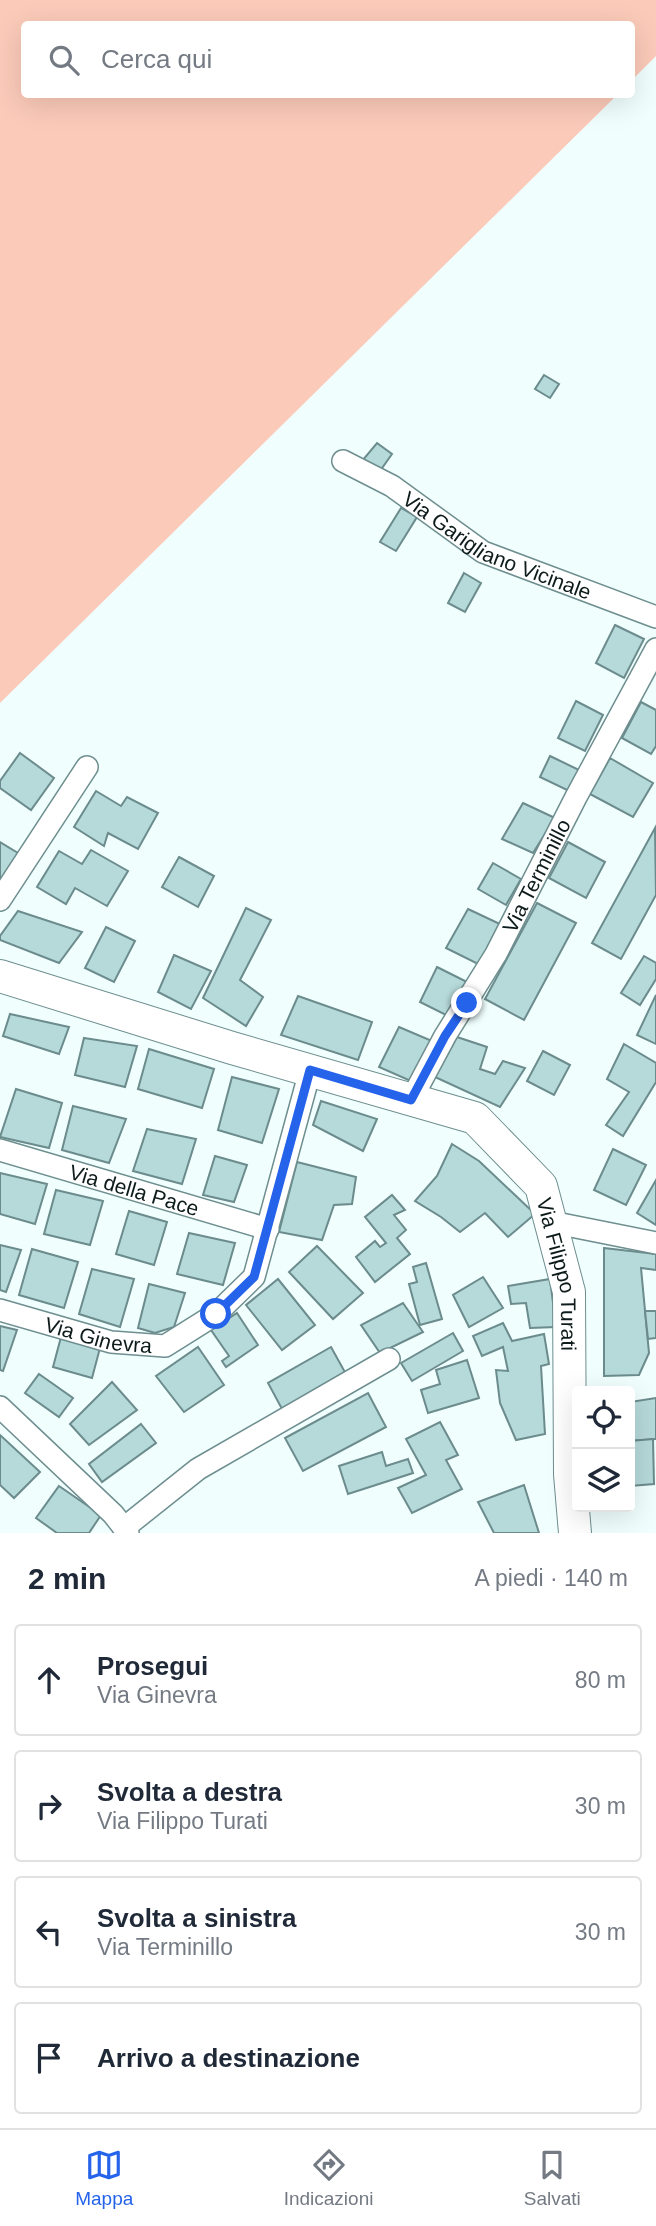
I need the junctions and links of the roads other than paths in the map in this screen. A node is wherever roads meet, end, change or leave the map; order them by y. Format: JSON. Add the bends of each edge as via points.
{"nodes":[{"id":1,"x":343,"y":461,"type":"dead end"},
{"id":2,"x":656,"y":617,"type":"edge"},
{"id":3,"x":656,"y":649,"type":"edge"},
{"id":4,"x":87,"y":767,"type":"dead end"},
{"id":5,"x":0,"y":900,"type":"edge"},
{"id":6,"x":3,"y":983,"type":"edge"},
{"id":7,"x":310,"y":1070,"type":"junction"},
{"id":8,"x":411,"y":1100,"type":"junction"},
{"id":9,"x":0,"y":1150,"type":"edge"},
{"id":10,"x":551,"y":1222,"type":"junction"},
{"id":11,"x":268,"y":1229,"type":"junction"},
{"id":12,"x":656,"y":1243,"type":"edge"},
{"id":13,"x":0,"y":1310,"type":"edge"},
{"id":14,"x":389,"y":1359,"type":"dead end"},
{"id":15,"x":0,"y":1407,"type":"edge"},
{"id":16,"x":126,"y":1531,"type":"edge"},
{"id":17,"x":575,"y":1533,"type":"edge"}],
"edges":[{"from":1,"to":2,"type":"street","name":"Via Garigliano Vicinale","via":[[392,486],[483,552]]},
{"from":3,"to":8,"type":"street","name":"Via Terminillo","via":[[496,954]]},
{"from":4,"to":5,"type":"street"},
{"from":6,"to":7,"type":"main road","name":"Via Filippo Turati"},
{"from":7,"to":8,"type":"main road","name":"Via Filippo Turati"},
{"from":7,"to":11,"type":"street","name":"Via Ginevra"},
{"from":8,"to":10,"type":"main road","name":"Via Filippo Turati","via":[[475,1118],[541,1186]]},
{"from":9,"to":11,"type":"street","name":"Via della Pace"},
{"from":10,"to":12,"type":"street"},
{"from":10,"to":17,"type":"main road","name":"Via Filippo Turati","via":[[569,1292],[570,1474]]},
{"from":11,"to":13,"type":"street","name":"Via Ginevra","via":[[254,1277],[216,1314],[165,1346],[111,1342]]},
{"from":14,"to":16,"type":"street","via":[[198,1469]]},
{"from":15,"to":16,"type":"street"}]}
